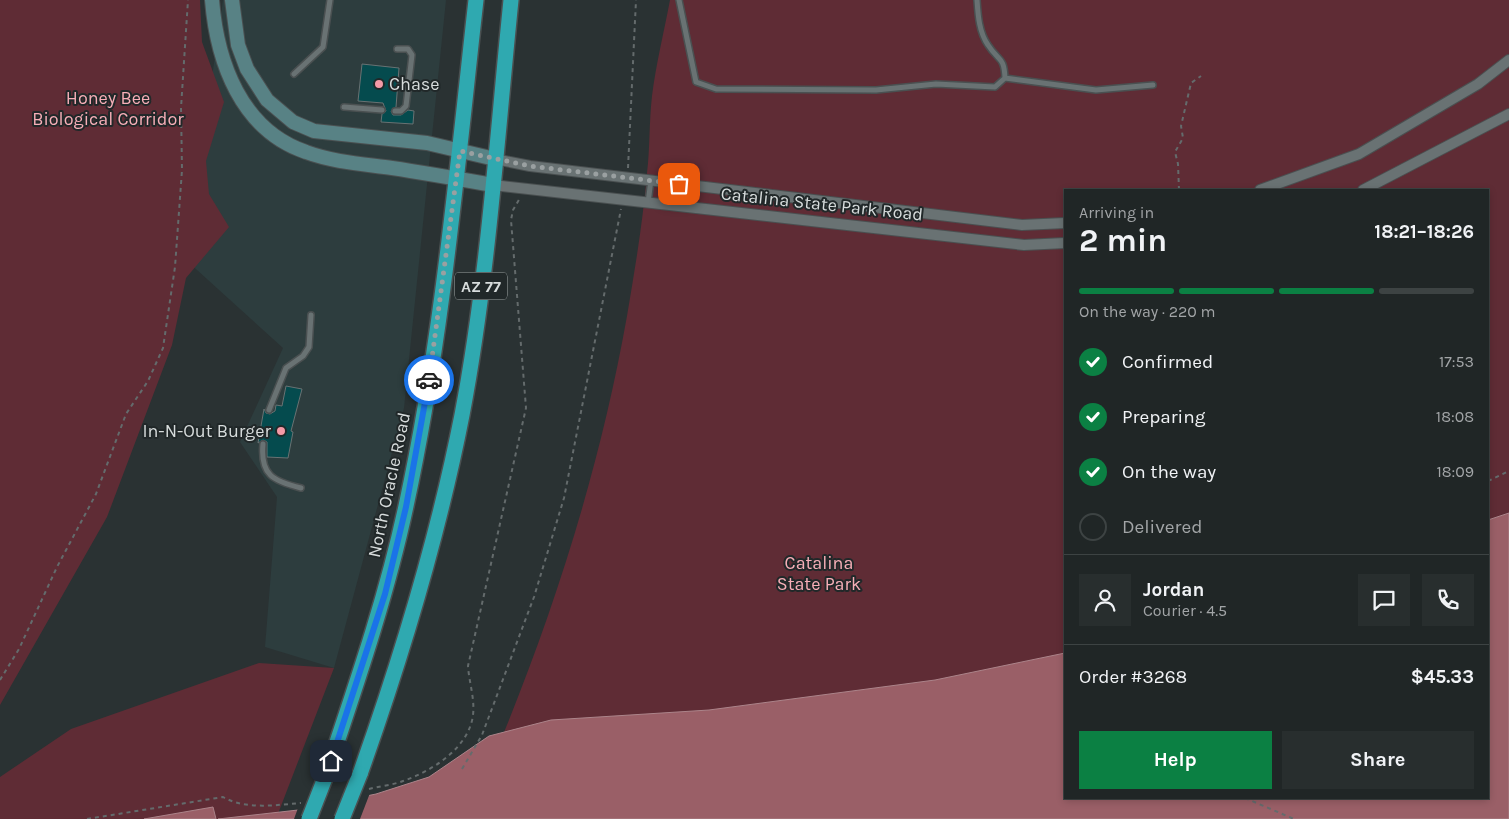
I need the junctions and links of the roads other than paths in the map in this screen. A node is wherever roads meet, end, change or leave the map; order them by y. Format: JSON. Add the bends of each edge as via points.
{"nodes":[{"id":1,"x":212,"y":0,"type":"edge"},
{"id":2,"x":232,"y":0,"type":"edge"},
{"id":3,"x":330,"y":0,"type":"edge"},
{"id":4,"x":476,"y":0,"type":"edge"},
{"id":5,"x":511,"y":0,"type":"edge"},
{"id":6,"x":679,"y":0,"type":"edge"},
{"id":7,"x":977,"y":0,"type":"edge"},
{"id":8,"x":397,"y":49,"type":"dead end"},
{"id":9,"x":1509,"y":60,"type":"edge"},
{"id":10,"x":294,"y":74,"type":"dead end"},
{"id":11,"x":1005,"y":78,"type":"junction"},
{"id":12,"x":1153,"y":85,"type":"dead end"},
{"id":13,"x":344,"y":107,"type":"dead end"},
{"id":14,"x":382,"y":110,"type":"dead end"},
{"id":15,"x":396,"y":111,"type":"dead end"},
{"id":16,"x":1509,"y":114,"type":"edge"},
{"id":17,"x":460,"y":151,"type":"junction"},
{"id":18,"x":495,"y":159,"type":"junction"},
{"id":19,"x":456,"y":179,"type":"junction"},
{"id":20,"x":651,"y":180,"type":"junction"},
{"id":21,"x":493,"y":185,"type":"junction"},
{"id":22,"x":1263,"y":189,"type":"edge"},
{"id":23,"x":1364,"y":189,"type":"edge"},
{"id":24,"x":648,"y":204,"type":"junction"},
{"id":25,"x":1064,"y":223,"type":"edge"},
{"id":26,"x":1064,"y":243,"type":"edge"},
{"id":27,"x":311,"y":315,"type":"dead end"},
{"id":28,"x":269,"y":410,"type":"dead end"},
{"id":29,"x":263,"y":444,"type":"dead end"},
{"id":30,"x":301,"y":488,"type":"dead end"},
{"id":31,"x":309,"y":819,"type":"edge"},
{"id":32,"x":342,"y":819,"type":"edge"}],
"edges":[{"from":1,"to":19,"type":"street","name":"Catalina State Park Road","via":[[219,52],[231,82],[252,112],[279,138],[293,147],[326,158]]},
{"from":2,"to":17,"type":"street","via":[[238,45],[247,70],[267,100],[293,122],[314,131]]},
{"from":3,"to":10,"type":"lane","via":[[323,47]]},
{"from":4,"to":17,"type":"highway","name":"North Oracle Road","number":"AZ 77"},
{"from":5,"to":18,"type":"highway","number":"AZ 77"},
{"from":6,"to":11,"type":"lane","via":[[696,82],[716,89],[876,90],[936,84],[995,87]]},
{"from":7,"to":11,"type":"lane","via":[[980,29],[988,45],[1004,63]]},
{"from":8,"to":15,"type":"lane","via":[[408,50],[412,55],[406,106]]},
{"from":9,"to":22,"type":"street","via":[[1478,84],[1359,154]]},
{"from":11,"to":12,"type":"lane","via":[[1096,90]]},
{"from":13,"to":14,"type":"lane"},
{"from":16,"to":23,"type":"street"},
{"from":17,"to":18,"type":"street"},
{"from":17,"to":19,"type":"highway","name":"North Oracle Road","number":"AZ 77"},
{"from":18,"to":20,"type":"street","name":"Catalina State Park Road"},
{"from":18,"to":21,"type":"highway","number":"AZ 77"},
{"from":19,"to":21,"type":"street","name":"Catalina State Park Road"},
{"from":19,"to":31,"type":"highway","name":"North Oracle Road","number":"AZ 77","bridge":true,"via":[[424,420],[406,507],[385,594]]},
{"from":20,"to":24,"type":"lane"},
{"from":20,"to":25,"type":"street","name":"Catalina State Park Road","via":[[1022,225]]},
{"from":21,"to":24,"type":"street","name":"Catalina State Park Road"},
{"from":21,"to":32,"type":"highway","number":"AZ 77","bridge":true,"via":[[478,311],[449,475],[398,664]]},
{"from":24,"to":26,"type":"street","name":"Catalina State Park Road","via":[[1024,244]]},
{"from":27,"to":28,"type":"lane","via":[[309,347],[303,356],[286,368]]},
{"from":29,"to":30,"type":"lane","via":[[261,458],[277,482]]}]}
